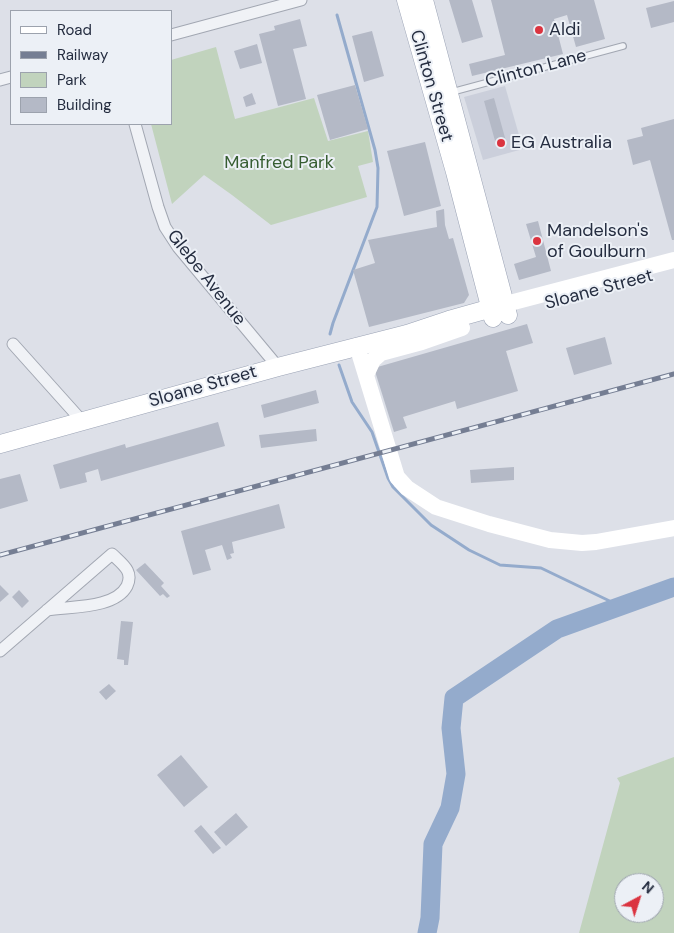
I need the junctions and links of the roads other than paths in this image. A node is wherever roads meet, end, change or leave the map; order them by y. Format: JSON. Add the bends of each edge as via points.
{"nodes":[{"id":1,"x":301,"y":0,"type":"edge"},
{"id":2,"x":406,"y":0,"type":"edge"},
{"id":3,"x":424,"y":0,"type":"edge"},
{"id":4,"x":172,"y":35,"type":"edge"},
{"id":5,"x":623,"y":46,"type":"dead end"},
{"id":6,"x":450,"y":92,"type":"junction"},
{"id":7,"x":135,"y":125,"type":"edge"},
{"id":8,"x":462,"y":170,"type":"junction"},
{"id":9,"x":674,"y":260,"type":"edge"},
{"id":10,"x":674,"y":270,"type":"edge"},
{"id":11,"x":500,"y":311,"type":"junction"},
{"id":12,"x":462,"y":328,"type":"junction"},
{"id":13,"x":407,"y":334,"type":"junction"},
{"id":14,"x":13,"y":344,"type":"dead end"},
{"id":15,"x":357,"y":346,"type":"junction"},
{"id":16,"x":278,"y":367,"type":"junction"},
{"id":17,"x":366,"y":375,"type":"junction"},
{"id":18,"x":82,"y":421,"type":"junction"},
{"id":19,"x":0,"y":444,"type":"edge"},
{"id":20,"x":674,"y":528,"type":"edge"},
{"id":21,"x":47,"y":610,"type":"junction"},
{"id":22,"x":0,"y":651,"type":"edge"}],
"edges":[{"from":1,"to":4,"type":"street"},
{"from":2,"to":8,"type":"main road","name":"Clinton Street"},
{"from":3,"to":6,"type":"main road","name":"Clinton Street"},
{"from":5,"to":6,"type":"lane","name":"Clinton Lane"},
{"from":6,"to":8,"type":"main road","name":"Clinton Street"},
{"from":7,"to":16,"type":"street","name":"Glebe Avenue","via":[[165,227]]},
{"from":8,"to":11,"type":"main road","name":"Clinton Street"},
{"from":9,"to":11,"type":"street","name":"Sloane Street"},
{"from":10,"to":11,"type":"street","name":"Sloane Street"},
{"from":11,"to":12,"type":"main road","name":"Sloane Street"},
{"from":11,"to":13,"type":"main road","name":"Sloane Street"},
{"from":12,"to":13,"type":"main road","name":"Sloane Street"},
{"from":12,"to":17,"type":"street","via":[[381,353],[373,360]]},
{"from":13,"to":15,"type":"main road","name":"Sloane Street"},
{"from":14,"to":18,"type":"street"},
{"from":15,"to":16,"type":"main road","name":"Sloane Street"},
{"from":15,"to":17,"type":"street"},
{"from":16,"to":18,"type":"main road","name":"Sloane Street"},
{"from":17,"to":20,"type":"street","via":[[397,477],[407,488],[436,507],[489,524],[567,542],[596,542]]},
{"from":18,"to":19,"type":"main road","name":"Sloane Street"},
{"from":21,"to":21,"type":"street","via":[[112,554],[129,572],[125,590],[114,599],[98,605]]},
{"from":21,"to":22,"type":"street"}]}
